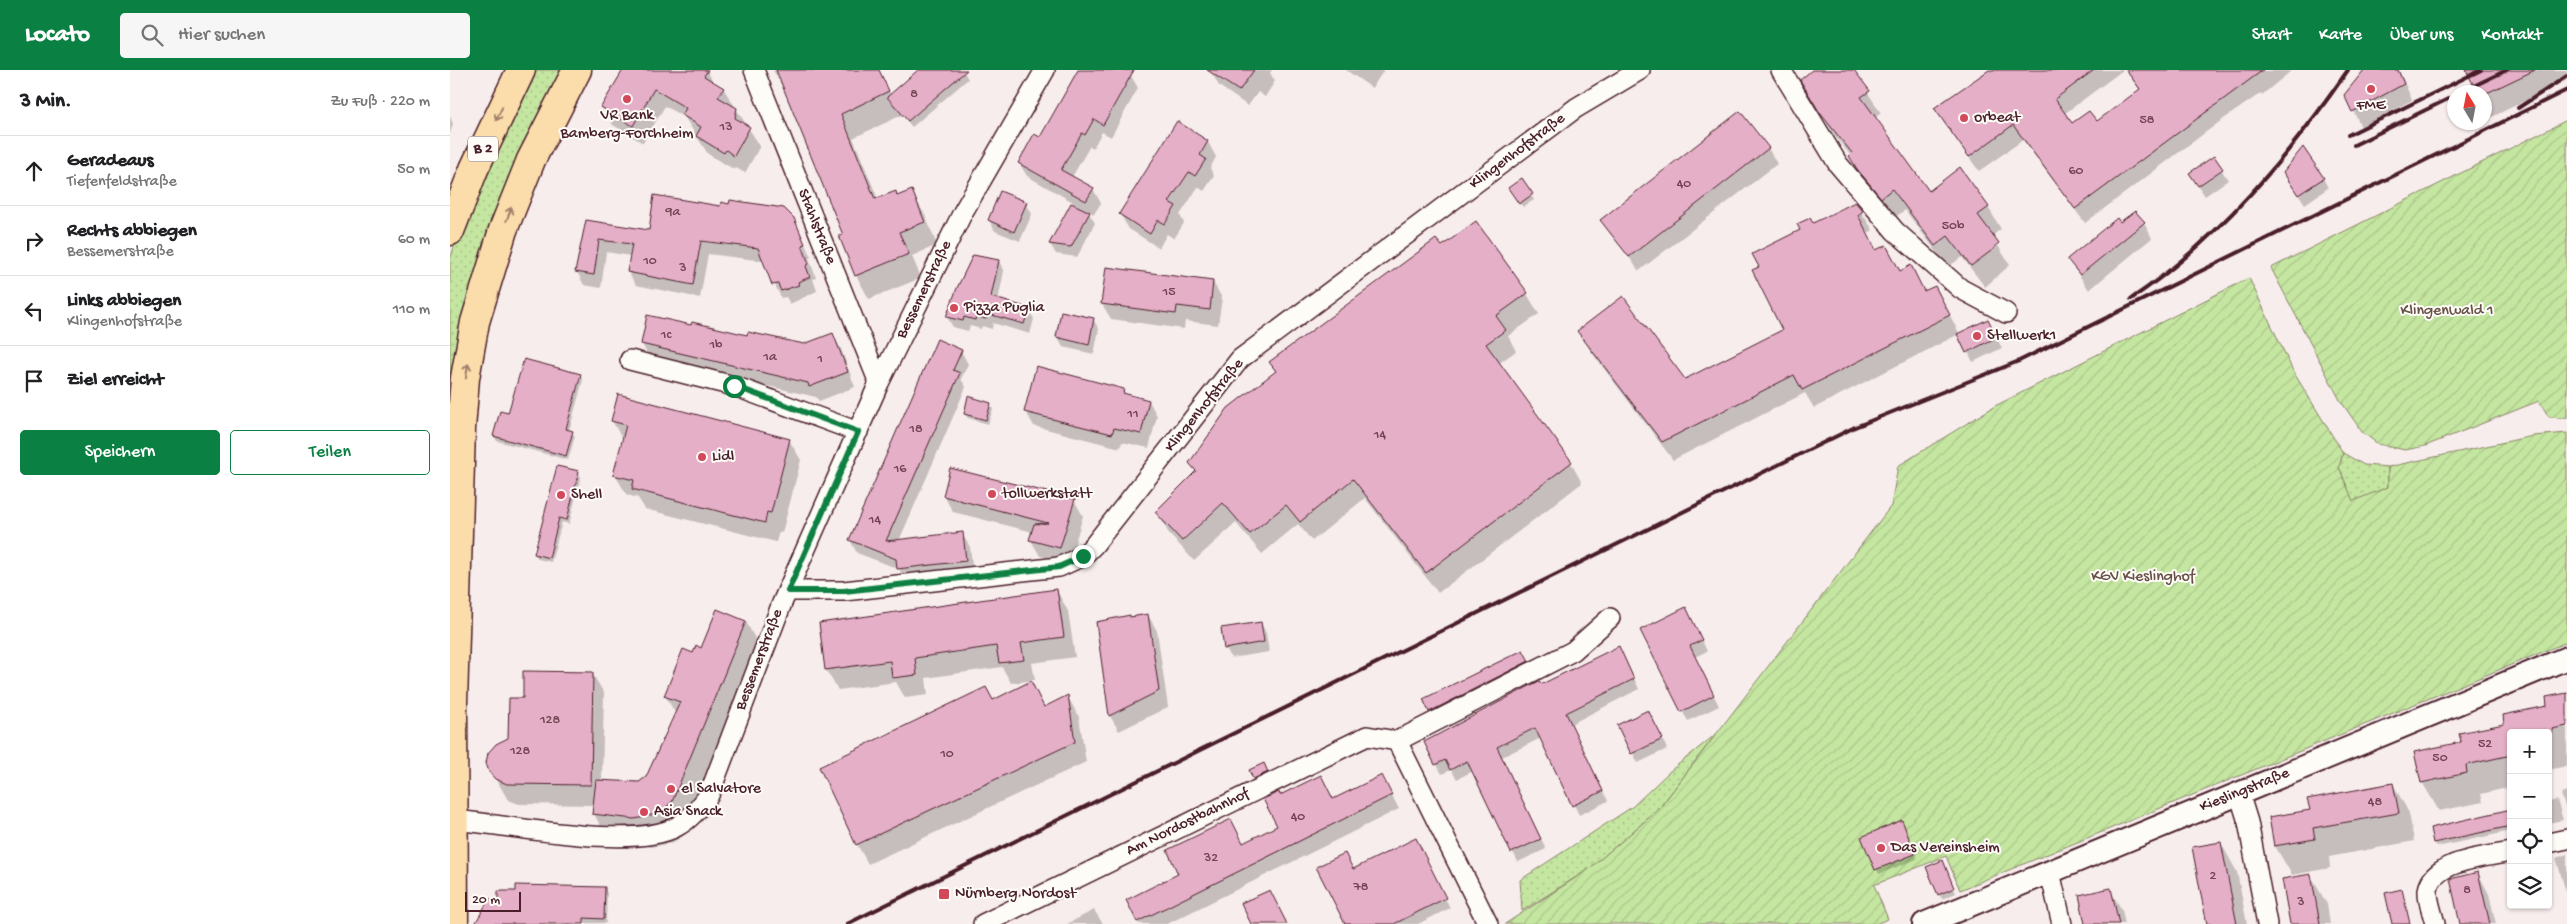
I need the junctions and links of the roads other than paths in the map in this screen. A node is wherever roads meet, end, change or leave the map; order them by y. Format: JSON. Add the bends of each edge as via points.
{"nodes":[{"id":1,"x":521,"y":70,"type":"edge"},
{"id":2,"x":577,"y":70,"type":"edge"},
{"id":3,"x":754,"y":70,"type":"edge"},
{"id":4,"x":1045,"y":70,"type":"edge"},
{"id":5,"x":1640,"y":70,"type":"edge"},
{"id":6,"x":1781,"y":70,"type":"edge"},
{"id":7,"x":450,"y":231,"type":"edge"},
{"id":8,"x":2006,"y":313,"type":"dead end"},
{"id":9,"x":630,"y":360,"type":"dead end"},
{"id":10,"x":879,"y":383,"type":"junction"},
{"id":11,"x":858,"y":432,"type":"junction"},
{"id":12,"x":788,"y":591,"type":"junction"},
{"id":13,"x":1610,"y":618,"type":"dead end"},
{"id":14,"x":2567,"y":658,"type":"edge"},
{"id":15,"x":452,"y":701,"type":"edge"},
{"id":16,"x":1397,"y":741,"type":"junction"},
{"id":17,"x":2239,"y":793,"type":"junction"},
{"id":18,"x":453,"y":820,"type":"junction"},
{"id":19,"x":2567,"y":839,"type":"edge"},
{"id":20,"x":2552,"y":842,"type":"edge"},
{"id":21,"x":2507,"y":853,"type":"edge"},
{"id":22,"x":2050,"y":872,"type":"junction"},
{"id":23,"x":454,"y":924,"type":"edge"},
{"id":24,"x":983,"y":924,"type":"edge"},
{"id":25,"x":1488,"y":924,"type":"edge"},
{"id":26,"x":1924,"y":924,"type":"edge"},
{"id":27,"x":2062,"y":924,"type":"edge"},
{"id":28,"x":2267,"y":924,"type":"edge"},
{"id":29,"x":2435,"y":924,"type":"edge"}],
"edges":[{"from":1,"to":7,"type":"main road","number":"B 2","one_way":true,"via":[[474,168]]},
{"from":15,"to":2,"type":"main road","one_way":true,"via":[[461,429],[465,378],[474,331],[495,252],[516,196]]},
{"from":3,"to":10,"type":"street","name":"Stahlstraße"},
{"from":4,"to":10,"type":"street","name":"Bessemerstraße","via":[[963,212]]},
{"from":5,"to":12,"type":"street","name":"Klingenhofstraße","via":[[1576,108],[1240,359],[1094,545],[1071,564],[844,591]]},
{"from":6,"to":8,"type":"street","via":[[1838,164],[1895,231],[1961,290]]},
{"from":9,"to":11,"type":"street","via":[[734,386]]},
{"from":10,"to":11,"type":"street","name":"Bessemerstraße"},
{"from":11,"to":12,"type":"street","name":"Bessemerstraße"},
{"from":12,"to":18,"type":"street","name":"Bessemerstraße","via":[[708,795],[693,816],[659,833],[618,837]]},
{"from":13,"to":16,"type":"street","via":[[1573,651]]},
{"from":14,"to":17,"type":"street","name":"Kieslingstraße"},
{"from":15,"to":18,"type":"main road"},
{"from":16,"to":24,"type":"street","name":"Am Nordostbahnhof","via":[[1367,736]]},
{"from":16,"to":25,"type":"street"},
{"from":17,"to":22,"type":"street","name":"Kieslingstraße"},
{"from":17,"to":28,"type":"street","via":[[2248,822]]},
{"from":18,"to":23,"type":"main road"},
{"from":19,"to":20,"type":"street"},
{"from":21,"to":29,"type":"street","via":[[2444,867],[2431,878],[2428,892]]},
{"from":22,"to":26,"type":"street","name":"Kieslingstraße"},
{"from":22,"to":27,"type":"street"}]}
